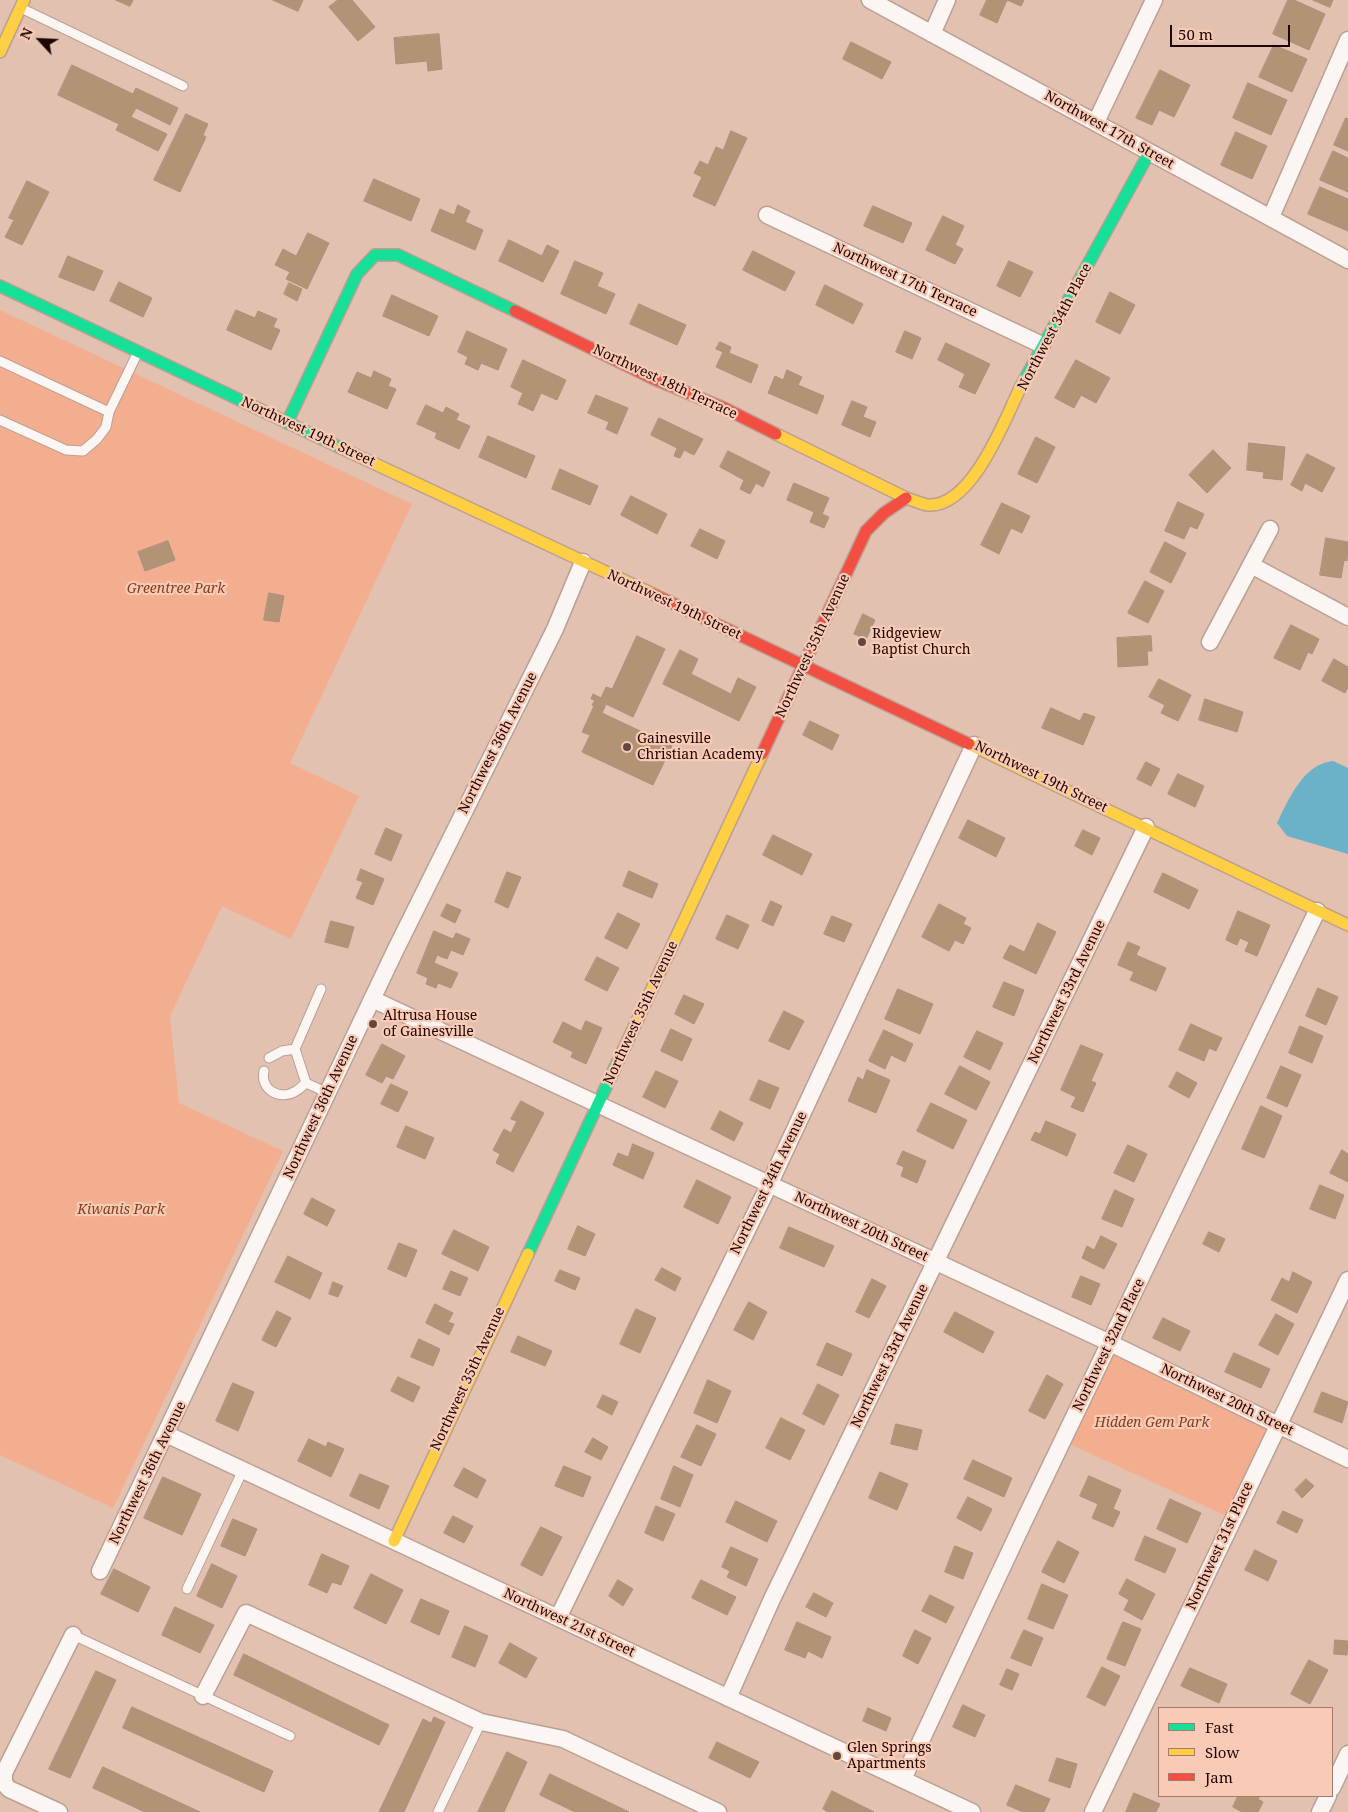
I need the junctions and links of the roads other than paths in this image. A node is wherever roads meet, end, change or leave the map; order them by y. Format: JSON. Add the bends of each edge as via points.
{"nodes":[{"id":1,"x":870,"y":0,"type":"edge"},
{"id":2,"x":947,"y":0,"type":"edge"},
{"id":3,"x":1154,"y":0,"type":"edge"},
{"id":4,"x":22,"y":4,"type":"edge"},
{"id":5,"x":932,"y":34,"type":"junction"},
{"id":6,"x":1348,"y":40,"type":"edge"},
{"id":7,"x":0,"y":52,"type":"edge"},
{"id":8,"x":183,"y":86,"type":"dead end"},
{"id":9,"x":1096,"y":122,"type":"junction"},
{"id":10,"x":1150,"y":153,"type":"junction"},
{"id":11,"x":767,"y":216,"type":"dead end"},
{"id":12,"x":1271,"y":217,"type":"junction"},
{"id":13,"x":1348,"y":260,"type":"edge"},
{"id":14,"x":0,"y":286,"type":"edge"},
{"id":15,"x":1042,"y":345,"type":"junction"},
{"id":16,"x":138,"y":352,"type":"junction"},
{"id":17,"x":0,"y":361,"type":"edge"},
{"id":18,"x":109,"y":412,"type":"junction"},
{"id":19,"x":0,"y":420,"type":"edge"},
{"id":20,"x":287,"y":423,"type":"junction"},
{"id":21,"x":955,"y":497,"type":"joint"},
{"id":22,"x":906,"y":498,"type":"junction"},
{"id":23,"x":1270,"y":530,"type":"dead end"},
{"id":24,"x":583,"y":562,"type":"junction"},
{"id":25,"x":1251,"y":565,"type":"junction"},
{"id":26,"x":1348,"y":616,"type":"edge"},
{"id":27,"x":1210,"y":642,"type":"dead end"},
{"id":28,"x":804,"y":666,"type":"junction"},
{"id":29,"x":974,"y":744,"type":"junction"},
{"id":30,"x":1146,"y":827,"type":"junction"},
{"id":31,"x":1317,"y":910,"type":"junction"},
{"id":32,"x":1348,"y":925,"type":"edge"},
{"id":33,"x":322,"y":990,"type":"dead end"},
{"id":34,"x":372,"y":999,"type":"junction"},
{"id":35,"x":295,"y":1049,"type":"junction"},
{"id":36,"x":269,"y":1058,"type":"dead end"},
{"id":37,"x":264,"y":1071,"type":"dead end"},
{"id":38,"x":306,"y":1083,"type":"junction"},
{"id":39,"x":328,"y":1093,"type":"junction"},
{"id":40,"x":598,"y":1106,"type":"junction"},
{"id":41,"x":769,"y":1185,"type":"junction"},
{"id":42,"x":936,"y":1262,"type":"junction"},
{"id":43,"x":1348,"y":1280,"type":"edge"},
{"id":44,"x":1110,"y":1343,"type":"junction"},
{"id":45,"x":1277,"y":1426,"type":"junction"},
{"id":46,"x":166,"y":1434,"type":"junction"},
{"id":47,"x":1348,"y":1459,"type":"edge"},
{"id":48,"x":243,"y":1470,"type":"junction"},
{"id":49,"x":394,"y":1541,"type":"junction"},
{"id":50,"x":100,"y":1571,"type":"dead end"},
{"id":51,"x":187,"y":1590,"type":"dead end"},
{"id":52,"x":558,"y":1618,"type":"junction"},
{"id":53,"x":73,"y":1635,"type":"joint"},
{"id":54,"x":203,"y":1696,"type":"junction"},
{"id":55,"x":728,"y":1698,"type":"junction"},
{"id":56,"x":481,"y":1722,"type":"junction"},
{"id":57,"x":290,"y":1736,"type":"dead end"},
{"id":58,"x":1348,"y":1754,"type":"edge"},
{"id":59,"x":903,"y":1780,"type":"junction"},
{"id":60,"x":1333,"y":1786,"type":"edge"},
{"id":61,"x":1328,"y":1797,"type":"edge"},
{"id":62,"x":59,"y":1812,"type":"edge"},
{"id":63,"x":438,"y":1812,"type":"edge"},
{"id":64,"x":718,"y":1812,"type":"edge"},
{"id":65,"x":972,"y":1812,"type":"edge"},
{"id":66,"x":1093,"y":1812,"type":"edge"},
{"id":67,"x":1320,"y":1812,"type":"edge"}],
"edges":[{"from":1,"to":5,"type":"street","name":"Northwest 17th Street"},
{"from":2,"to":5,"type":"street"},
{"from":3,"to":9,"type":"street"},
{"from":4,"to":7,"type":"street"},
{"from":4,"to":8,"type":"lane"},
{"from":5,"to":9,"type":"street","name":"Northwest 17th Street"},
{"from":6,"to":12,"type":"street"},
{"from":9,"to":10,"type":"street","name":"Northwest 17th Street"},
{"from":10,"to":12,"type":"street","name":"Northwest 17th Street"},
{"from":10,"to":15,"type":"street","name":"Northwest 34th Place"},
{"from":11,"to":15,"type":"street","name":"Northwest 17th Terrace"},
{"from":12,"to":13,"type":"street","name":"Northwest 17th Street"},
{"from":14,"to":16,"type":"street","name":"Northwest 19th Street"},
{"from":15,"to":21,"type":"street","name":"Northwest 34th Place","via":[[977,474]]},
{"from":16,"to":18,"type":"lane"},
{"from":16,"to":20,"type":"street","name":"Northwest 19th Street"},
{"from":17,"to":18,"type":"lane"},
{"from":18,"to":19,"type":"lane","via":[[106,427],[83,451],[66,450]]},
{"from":20,"to":22,"type":"street","name":"Northwest 18th Terrace","via":[[357,274],[375,255],[398,255],[654,379],[724,408]]},
{"from":20,"to":24,"type":"street","name":"Northwest 19th Street"},
{"from":21,"to":22,"type":"street","name":"Northwest 18th Terrace","via":[[928,506]]},
{"from":22,"to":28,"type":"street","name":"Northwest 35th Avenue","via":[[866,531]]},
{"from":23,"to":25,"type":"street"},
{"from":24,"to":28,"type":"street","name":"Northwest 19th Street"},
{"from":24,"to":34,"type":"street","name":"Northwest 36th Avenue","via":[[555,629]]},
{"from":25,"to":26,"type":"street"},
{"from":25,"to":27,"type":"street"},
{"from":28,"to":29,"type":"street","name":"Northwest 19th Street"},
{"from":28,"to":40,"type":"street","name":"Northwest 35th Avenue"},
{"from":29,"to":30,"type":"street","name":"Northwest 19th Street"},
{"from":29,"to":41,"type":"street","name":"Northwest 34th Avenue"},
{"from":30,"to":31,"type":"street","name":"Northwest 19th Street"},
{"from":30,"to":42,"type":"street","name":"Northwest 33rd Avenue"},
{"from":31,"to":32,"type":"street","name":"Northwest 19th Street"},
{"from":31,"to":44,"type":"street","name":"Northwest 32nd Place"},
{"from":33,"to":35,"type":"lane"},
{"from":34,"to":39,"type":"street","name":"Northwest 36th Avenue"},
{"from":34,"to":40,"type":"street","name":"Northwest 20th Street"},
{"from":35,"to":36,"type":"lane"},
{"from":35,"to":38,"type":"lane"},
{"from":37,"to":38,"type":"lane","via":[[264,1086],[273,1092],[296,1092]]},
{"from":38,"to":39,"type":"lane"},
{"from":39,"to":46,"type":"street","name":"Northwest 36th Avenue"},
{"from":40,"to":41,"type":"street","name":"Northwest 20th Street"},
{"from":40,"to":49,"type":"street","name":"Northwest 35th Avenue"},
{"from":41,"to":42,"type":"street","name":"Northwest 20th Street"},
{"from":41,"to":52,"type":"street","name":"Northwest 34th Avenue"},
{"from":42,"to":44,"type":"street","name":"Northwest 20th Street"},
{"from":42,"to":55,"type":"street","name":"Northwest 33rd Avenue"},
{"from":43,"to":45,"type":"street","name":"Northwest 31st Place"},
{"from":44,"to":45,"type":"street","name":"Northwest 20th Street"},
{"from":44,"to":59,"type":"street","name":"Northwest 32nd Place"},
{"from":45,"to":47,"type":"street","name":"Northwest 20th Street"},
{"from":45,"to":66,"type":"street","name":"Northwest 31st Place"},
{"from":46,"to":48,"type":"street","name":"Northwest 21st Street"},
{"from":46,"to":50,"type":"street","name":"Northwest 36th Avenue"},
{"from":48,"to":49,"type":"street","name":"Northwest 21st Street"},
{"from":48,"to":51,"type":"lane"},
{"from":49,"to":52,"type":"street","name":"Northwest 21st Street"},
{"from":52,"to":55,"type":"street","name":"Northwest 21st Street"},
{"from":53,"to":54,"type":"lane"},
{"from":53,"to":62,"type":"street","via":[[4,1773],[4,1783],[9,1789]]},
{"from":54,"to":56,"type":"street","via":[[246,1613]]},
{"from":54,"to":57,"type":"lane"},
{"from":55,"to":59,"type":"street","name":"Northwest 21st Street"},
{"from":56,"to":63,"type":"lane"},
{"from":56,"to":64,"type":"street","via":[[562,1739]]},
{"from":58,"to":60,"type":"street"},
{"from":59,"to":65,"type":"street","name":"Northwest 21st Street"},
{"from":61,"to":67,"type":"street"}]}
